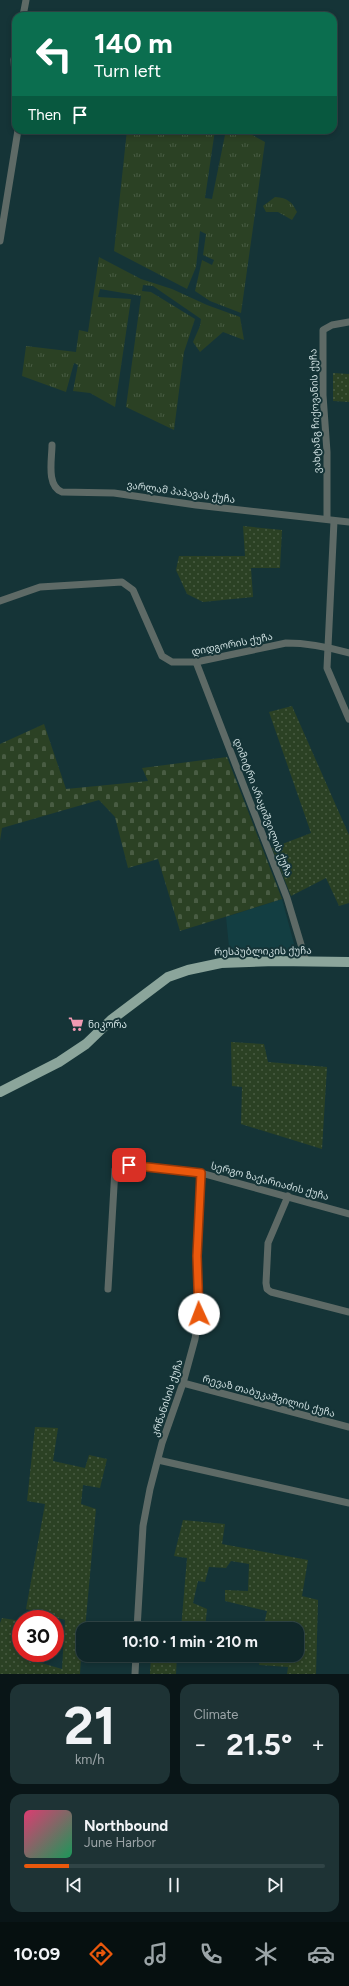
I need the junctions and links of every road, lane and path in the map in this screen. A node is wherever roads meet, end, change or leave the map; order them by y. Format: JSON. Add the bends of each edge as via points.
{"nodes":[{"id":1,"x":26,"y":0,"type":"edge"},
{"id":2,"x":24,"y":12,"type":"edge"},
{"id":3,"x":17,"y":134,"type":"edge"},
{"id":4,"x":0,"y":241,"type":"edge"},
{"id":5,"x":349,"y":322,"type":"edge"},
{"id":6,"x":52,"y":445,"type":"dead end"},
{"id":7,"x":330,"y":520,"type":"junction"},
{"id":8,"x":349,"y":522,"type":"edge"},
{"id":9,"x":0,"y":601,"type":"edge"},
{"id":10,"x":327,"y":647,"type":"junction"},
{"id":11,"x":349,"y":653,"type":"edge"},
{"id":12,"x":196,"y":662,"type":"junction"},
{"id":13,"x":349,"y":719,"type":"edge"},
{"id":14,"x":306,"y":961,"type":"junction"},
{"id":15,"x":349,"y":962,"type":"edge"},
{"id":16,"x":0,"y":1092,"type":"edge"},
{"id":17,"x":201,"y":1173,"type":"junction"},
{"id":18,"x":288,"y":1196,"type":"junction"},
{"id":19,"x":349,"y":1214,"type":"edge"},
{"id":20,"x":108,"y":1289,"type":"dead end"},
{"id":21,"x":349,"y":1312,"type":"edge"},
{"id":22,"x":184,"y":1383,"type":"junction"},
{"id":23,"x":349,"y":1427,"type":"edge"},
{"id":24,"x":158,"y":1460,"type":"junction"},
{"id":25,"x":349,"y":1503,"type":"edge"},
{"id":26,"x":137,"y":1622,"type":"edge"},
{"id":27,"x":136,"y":1662,"type":"edge"},
{"id":28,"x":135,"y":1674,"type":"edge"}],
"edges":[{"from":1,"to":2,"type":"street"},
{"from":3,"to":4,"type":"street"},
{"from":5,"to":7,"type":"street","name":"ვახტანგ ჩიქოვანის ქუჩა","via":[[332,325],[323,330],[323,395]]},
{"from":6,"to":7,"type":"street","name":"ვარლამ პაპავას ქუჩა","via":[[52,484],[62,492],[114,493]]},
{"from":7,"to":8,"type":"street","name":"ვარლამ პაპავას ქუჩა"},
{"from":7,"to":10,"type":"street","name":"ვახტანგ ჩიქოვანის ქუჩა"},
{"from":9,"to":12,"type":"street","name":"დიდგორის ქუჩა","via":[[40,587],[122,582],[133,590],[162,656],[172,662]]},
{"from":10,"to":11,"type":"street","name":"დიდგორის ქუჩა"},
{"from":10,"to":12,"type":"street","name":"დიდგორის ქუჩა","via":[[286,643]]},
{"from":10,"to":13,"type":"street","name":"ვახტანგ ჩიქოვანის ქუჩა","via":[[327,668]]},
{"from":12,"to":14,"type":"street","name":"დიმიტრი არაყიშვილის ქუჩა","via":[[287,898]]},
{"from":14,"to":15,"type":"main road","name":"რესპუბლიკის ქუჩა"},
{"from":14,"to":16,"type":"main road","name":"რესპუბლიკის ქუჩა","via":[[220,963],[168,977],[111,1020],[86,1044],[59,1062]]},
{"from":17,"to":18,"type":"street","name":"სერგო ზაქარიაძის ქუჩა"},
{"from":17,"to":20,"type":"street","name":"სერგო ზაქარიაძის ქუჩა","via":[[129,1165],[115,1169]]},
{"from":17,"to":22,"type":"street","name":"კრწანისის ქუჩა","via":[[197,1256],[199,1314]]},
{"from":18,"to":19,"type":"street","name":"სერგო ზაქარიაძის ქუჩა"},
{"from":18,"to":21,"type":"street","via":[[268,1244],[267,1289]]},
{"from":22,"to":23,"type":"street","name":"რევაზ თაბუკაშვილის ქუჩა"},
{"from":22,"to":24,"type":"street","name":"კრწანისის ქუჩა"},
{"from":24,"to":25,"type":"street"},
{"from":24,"to":26,"type":"street","name":"კრწანისის ქუჩა","via":[[143,1526]]},
{"from":27,"to":28,"type":"street"}]}
